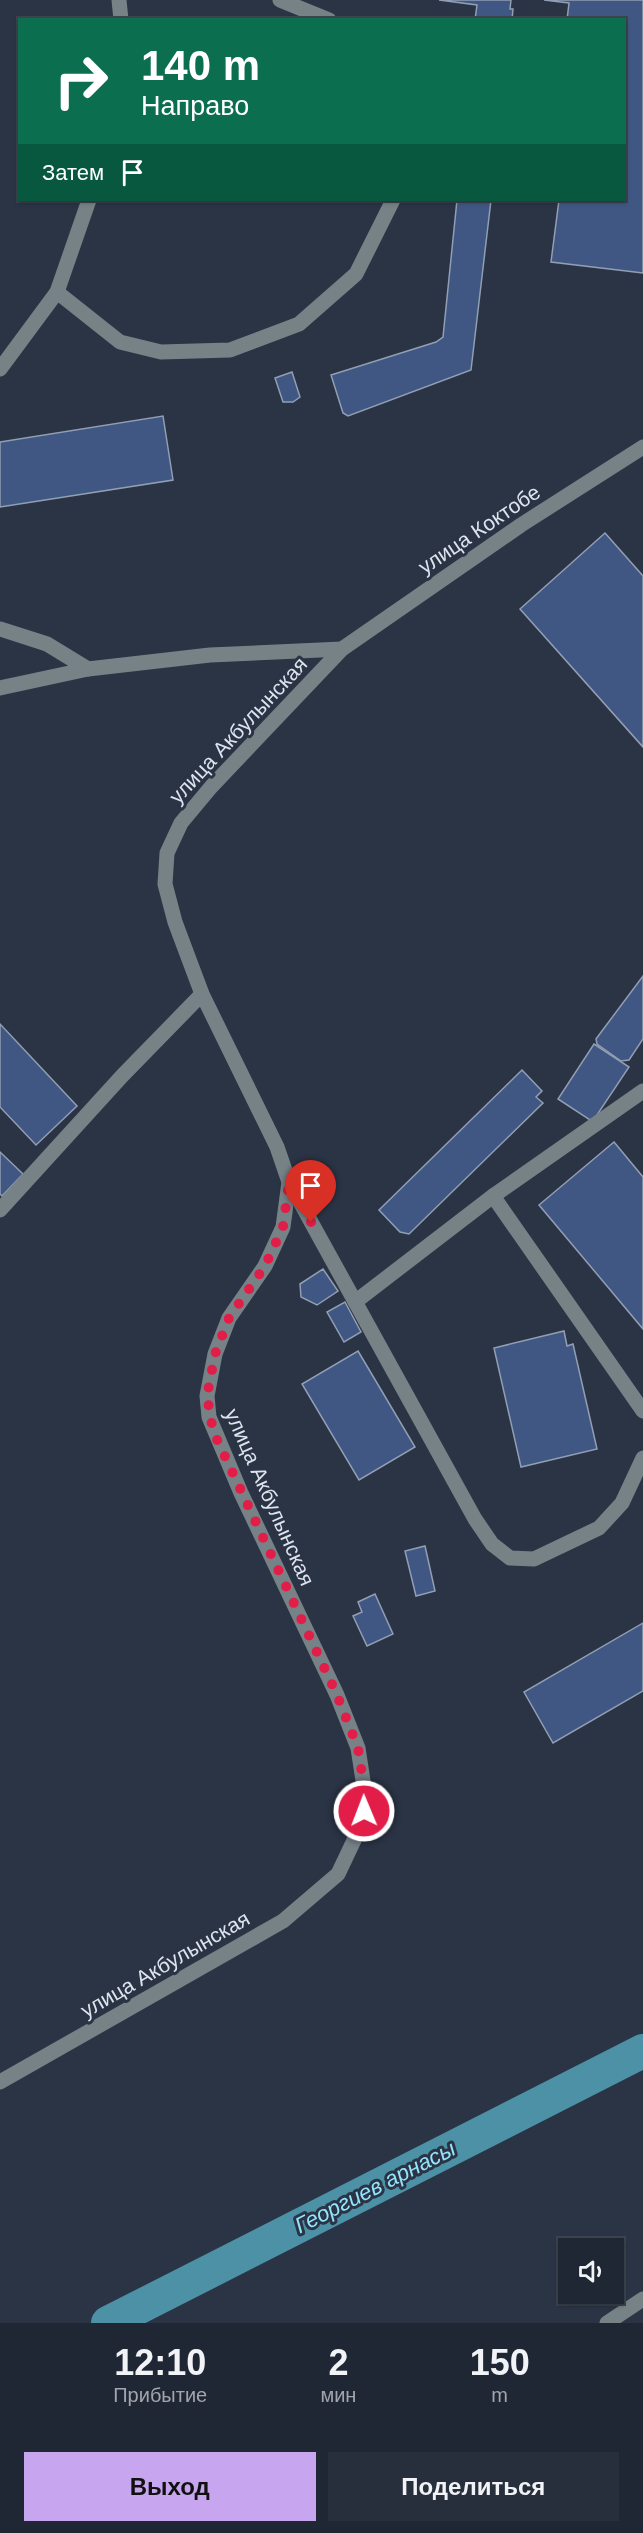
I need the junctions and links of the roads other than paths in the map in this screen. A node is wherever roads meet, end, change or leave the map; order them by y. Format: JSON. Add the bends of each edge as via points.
{"nodes":[{"id":1,"x":119,"y":0,"type":"edge"},
{"id":2,"x":280,"y":0,"type":"edge"},
{"id":3,"x":121,"y":18,"type":"edge"},
{"id":4,"x":324,"y":18,"type":"edge"},
{"id":5,"x":89,"y":201,"type":"edge"},
{"id":6,"x":392,"y":201,"type":"edge"},
{"id":7,"x":57,"y":292,"type":"junction"},
{"id":8,"x":0,"y":369,"type":"edge"},
{"id":9,"x":643,"y":447,"type":"edge"},
{"id":10,"x":0,"y":629,"type":"edge"},
{"id":11,"x":342,"y":649,"type":"junction"},
{"id":12,"x":88,"y":669,"type":"junction"},
{"id":13,"x":0,"y":688,"type":"edge"},
{"id":14,"x":202,"y":994,"type":"junction"},
{"id":15,"x":643,"y":1091,"type":"edge"},
{"id":16,"x":289,"y":1182,"type":"junction"},
{"id":17,"x":493,"y":1196,"type":"junction"},
{"id":18,"x":0,"y":1210,"type":"edge"},
{"id":19,"x":355,"y":1302,"type":"junction"},
{"id":20,"x":643,"y":1411,"type":"edge"},
{"id":21,"x":643,"y":1458,"type":"edge"},
{"id":22,"x":0,"y":2082,"type":"edge"},
{"id":23,"x":643,"y":2299,"type":"edge"},
{"id":24,"x":607,"y":2323,"type":"edge"}],
"edges":[{"from":1,"to":3,"type":"street"},
{"from":2,"to":4,"type":"street"},
{"from":5,"to":7,"type":"street"},
{"from":6,"to":7,"type":"street","via":[[356,274],[298,324],[230,350],[161,352],[120,342]]},
{"from":7,"to":8,"type":"street"},
{"from":9,"to":11,"type":"street","name":"улица Коктобе","via":[[521,525]]},
{"from":10,"to":12,"type":"street","via":[[47,644]]},
{"from":11,"to":12,"type":"street","via":[[210,655]]},
{"from":11,"to":14,"type":"street","name":"улица Акбулынская","via":[[204,796],[181,823],[167,853],[165,884]]},
{"from":12,"to":13,"type":"street"},
{"from":14,"to":16,"type":"street","name":"улица Акбулынская","via":[[272,1137]]},
{"from":14,"to":18,"type":"street"},
{"from":15,"to":17,"type":"street"},
{"from":16,"to":19,"type":"street"},
{"from":16,"to":22,"type":"street","name":"улица Акбулынская","via":[[283,1227],[265,1266],[229,1318],[215,1354],[207,1396],[213,1431],[358,1748],[364,1811],[357,1834],[338,1874],[283,1921]]},
{"from":17,"to":19,"type":"street"},
{"from":17,"to":20,"type":"street"},
{"from":19,"to":21,"type":"street","via":[[475,1519],[492,1544],[510,1558],[534,1559],[600,1528],[622,1503]]},
{"from":23,"to":24,"type":"street"}]}
